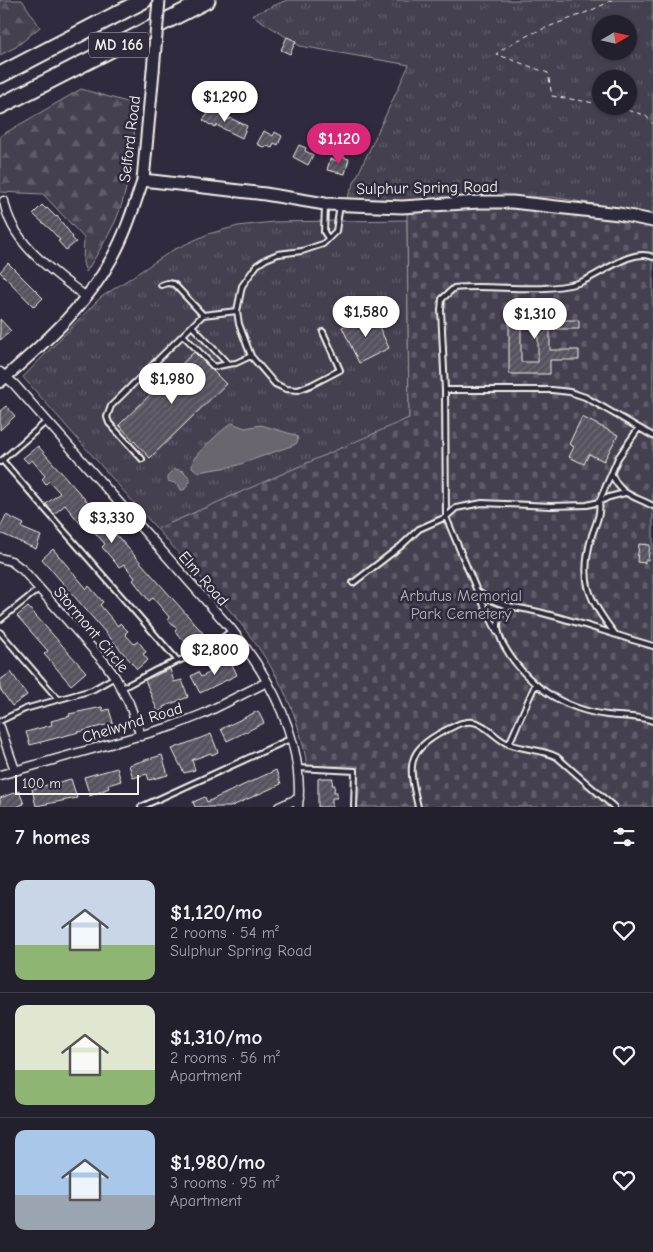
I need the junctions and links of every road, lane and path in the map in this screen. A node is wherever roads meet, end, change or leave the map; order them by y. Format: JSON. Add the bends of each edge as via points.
{"nodes":[{"id":1,"x":134,"y":0,"type":"edge"},
{"id":2,"x":144,"y":0,"type":"edge"},
{"id":3,"x":158,"y":0,"type":"edge"},
{"id":4,"x":207,"y":0,"type":"edge"},
{"id":5,"x":612,"y":0,"type":"edge"},
{"id":6,"x":43,"y":53,"type":"junction"},
{"id":7,"x":0,"y":75,"type":"edge"},
{"id":8,"x":592,"y":103,"type":"edge"},
{"id":9,"x":0,"y":107,"type":"edge"},
{"id":10,"x":637,"y":113,"type":"edge"},
{"id":11,"x":653,"y":124,"type":"edge"},
{"id":12,"x":143,"y":180,"type":"junction"},
{"id":13,"x":4,"y":201,"type":"dead end"},
{"id":14,"x":325,"y":204,"type":"junction"},
{"id":15,"x":340,"y":204,"type":"junction"},
{"id":16,"x":653,"y":221,"type":"edge"},
{"id":17,"x":328,"y":238,"type":"junction"},
{"id":18,"x":653,"y":257,"type":"edge"},
{"id":19,"x":161,"y":284,"type":"dead end"},
{"id":20,"x":86,"y":297,"type":"junction"},
{"id":21,"x":237,"y":311,"type":"junction"},
{"id":22,"x":203,"y":315,"type":"junction"},
{"id":23,"x":192,"y":326,"type":"junction"},
{"id":24,"x":322,"y":332,"type":"dead end"},
{"id":25,"x":183,"y":335,"type":"junction"},
{"id":26,"x":251,"y":356,"type":"junction"},
{"id":27,"x":228,"y":364,"type":"junction"},
{"id":28,"x":2,"y":377,"type":"edge"},
{"id":29,"x":445,"y":390,"type":"junction"},
{"id":30,"x":47,"y":421,"type":"junction"},
{"id":31,"x":638,"y":429,"type":"junction"},
{"id":32,"x":653,"y":436,"type":"edge"},
{"id":33,"x":142,"y":458,"type":"dead end"},
{"id":34,"x":1,"y":461,"type":"edge"},
{"id":35,"x":612,"y":475,"type":"junction"},
{"id":36,"x":625,"y":493,"type":"junction"},
{"id":37,"x":599,"y":502,"type":"junction"},
{"id":38,"x":653,"y":506,"type":"edge"},
{"id":39,"x":446,"y":517,"type":"junction"},
{"id":40,"x":0,"y":558,"type":"edge"},
{"id":41,"x":353,"y":583,"type":"dead end"},
{"id":42,"x":40,"y":588,"type":"junction"},
{"id":43,"x":477,"y":591,"type":"junction"},
{"id":44,"x":510,"y":607,"type":"junction"},
{"id":45,"x":0,"y":620,"type":"edge"},
{"id":46,"x":232,"y":630,"type":"junction"},
{"id":47,"x":0,"y":632,"type":"edge"},
{"id":48,"x":498,"y":633,"type":"junction"},
{"id":49,"x":616,"y":635,"type":"junction"},
{"id":50,"x":653,"y":646,"type":"edge"},
{"id":51,"x":178,"y":660,"type":"junction"},
{"id":52,"x":115,"y":677,"type":"junction"},
{"id":53,"x":267,"y":682,"type":"junction"},
{"id":54,"x":535,"y":685,"type":"junction"},
{"id":55,"x":122,"y":688,"type":"junction"},
{"id":56,"x":58,"y":699,"type":"junction"},
{"id":57,"x":0,"y":721,"type":"edge"},
{"id":58,"x":653,"y":721,"type":"edge"},
{"id":59,"x":0,"y":727,"type":"edge"},
{"id":60,"x":141,"y":736,"type":"junction"},
{"id":61,"x":290,"y":739,"type":"junction"},
{"id":62,"x":509,"y":744,"type":"junction"},
{"id":63,"x":297,"y":768,"type":"junction"},
{"id":64,"x":15,"y":770,"type":"junction"},
{"id":65,"x":0,"y":775,"type":"edge"},
{"id":66,"x":299,"y":798,"type":"junction"},
{"id":67,"x":141,"y":807,"type":"edge"},
{"id":68,"x":279,"y":807,"type":"edge"},
{"id":69,"x":298,"y":807,"type":"edge"},
{"id":70,"x":354,"y":807,"type":"edge"},
{"id":71,"x":418,"y":807,"type":"edge"},
{"id":72,"x":614,"y":807,"type":"edge"}],
"edges":[{"from":1,"to":6,"type":"highway"},
{"from":2,"to":6,"type":"highway","number":"MD 166"},
{"from":3,"to":12,"type":"main road","name":"Selford Road","bridge":true},
{"from":4,"to":9,"type":"highway","number":"MD 166"},
{"from":5,"to":8,"type":"path","via":[[508,45],[496,54],[548,74],[552,96]]},
{"from":6,"to":7,"type":"highway","number":"MD 166"},
{"from":10,"to":11,"type":"path","via":[[645,115]]},
{"from":12,"to":14,"type":"main road","name":"Sulphur Spring Road"},
{"from":12,"to":20,"type":"street","name":"Selford Road","via":[[113,257]]},
{"from":13,"to":20,"type":"street","via":[[11,226],[31,252]]},
{"from":14,"to":15,"type":"main road","name":"Sulphur Spring Road"},
{"from":14,"to":17,"type":"lane","via":[[324,232]]},
{"from":15,"to":16,"type":"main road","name":"Sulphur Spring Road","via":[[402,207],[512,202]]},
{"from":15,"to":17,"type":"lane","via":[[336,231]]},
{"from":17,"to":21,"type":"lane","via":[[314,248],[278,254],[257,265],[242,286]]},
{"from":18,"to":29,"type":"lane","via":[[627,259],[579,282],[559,286],[454,288],[442,299],[441,310]]},
{"from":19,"to":22,"type":"lane","via":[[174,284]]},
{"from":20,"to":28,"type":"street","name":"Selford Road","via":[[54,333]]},
{"from":21,"to":22,"type":"lane"},
{"from":21,"to":26,"type":"lane","via":[[238,324]]},
{"from":22,"to":23,"type":"lane"},
{"from":23,"to":25,"type":"lane"},
{"from":23,"to":27,"type":"lane"},
{"from":24,"to":26,"type":"lane","via":[[340,370],[298,390],[275,384]]},
{"from":25,"to":27,"type":"lane","via":[[214,367]]},
{"from":25,"to":33,"type":"lane","via":[[111,406],[107,417],[109,424]]},
{"from":26,"to":27,"type":"lane"},
{"from":28,"to":30,"type":"street","name":"Elm Road"},
{"from":29,"to":31,"type":"lane","via":[[570,392]]},
{"from":29,"to":39,"type":"lane"},
{"from":30,"to":34,"type":"lane"},
{"from":30,"to":46,"type":"street","name":"Elm Road"},
{"from":31,"to":32,"type":"lane"},
{"from":31,"to":35,"type":"lane","via":[[618,458]]},
{"from":34,"to":51,"type":"lane"},
{"from":35,"to":36,"type":"lane"},
{"from":35,"to":37,"type":"lane"},
{"from":36,"to":37,"type":"lane"},
{"from":36,"to":38,"type":"lane"},
{"from":37,"to":39,"type":"lane","via":[[551,506],[482,503],[456,508]]},
{"from":37,"to":49,"type":"lane","via":[[600,511],[585,577],[595,605]]},
{"from":39,"to":41,"type":"lane","via":[[419,529]]},
{"from":39,"to":43,"type":"lane"},
{"from":40,"to":42,"type":"street","name":"Stormont Circle","via":[[23,570]]},
{"from":42,"to":45,"type":"lane"},
{"from":42,"to":52,"type":"street","name":"Stormont Circle"},
{"from":43,"to":44,"type":"lane","via":[[487,599]]},
{"from":43,"to":48,"type":"lane"},
{"from":44,"to":48,"type":"lane","via":[[499,619]]},
{"from":44,"to":49,"type":"lane"},
{"from":46,"to":51,"type":"lane","via":[[210,648]]},
{"from":46,"to":53,"type":"street","name":"Elm Road"},
{"from":47,"to":56,"type":"lane"},
{"from":48,"to":54,"type":"lane","via":[[512,659]]},
{"from":49,"to":50,"type":"lane"},
{"from":51,"to":55,"type":"lane"},
{"from":52,"to":55,"type":"street","name":"Stormont Circle"},
{"from":52,"to":56,"type":"lane","via":[[92,690]]},
{"from":53,"to":60,"type":"street","name":"Chelwynd Road","via":[[203,714]]},
{"from":53,"to":61,"type":"street","name":"Elm Road"},
{"from":54,"to":58,"type":"lane","via":[[565,703],[586,710]]},
{"from":54,"to":62,"type":"lane"},
{"from":55,"to":60,"type":"street","name":"Stormont Circle"},
{"from":56,"to":57,"type":"lane"},
{"from":59,"to":64,"type":"street"},
{"from":60,"to":64,"type":"street","name":"Chelwynd Road"},
{"from":61,"to":63,"type":"street","name":"Elm Road"},
{"from":61,"to":67,"type":"lane"},
{"from":62,"to":71,"type":"lane","via":[[472,721],[463,722],[425,742],[414,756],[410,772]]},
{"from":62,"to":72,"type":"lane","via":[[557,757]]},
{"from":63,"to":66,"type":"street","name":"Elm Road"},
{"from":63,"to":70,"type":"lane","via":[[356,771]]},
{"from":64,"to":65,"type":"street","name":"Chelwynd Road"},
{"from":66,"to":68,"type":"street"},
{"from":66,"to":69,"type":"street","name":"Elm Road"}]}
